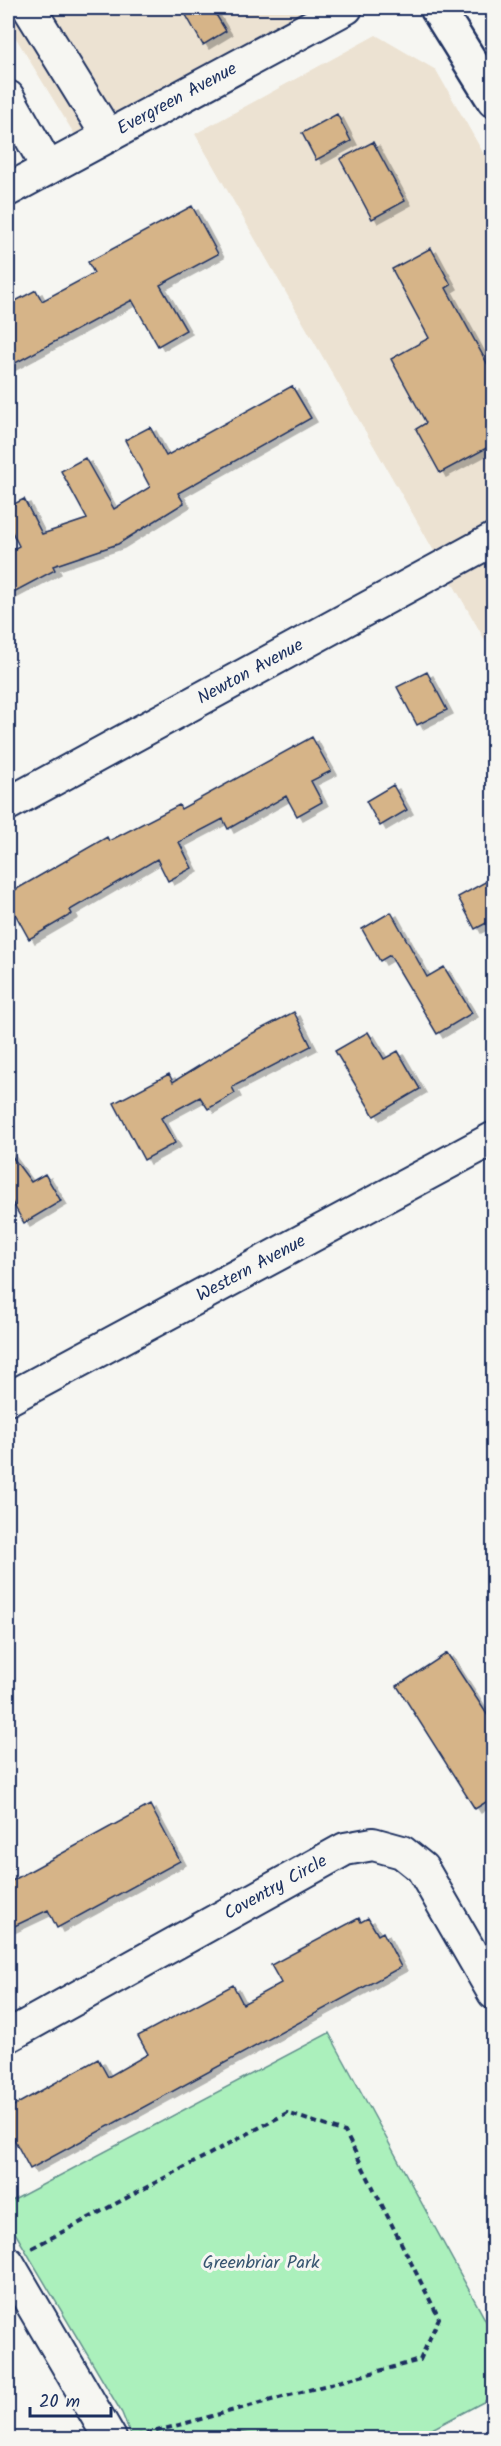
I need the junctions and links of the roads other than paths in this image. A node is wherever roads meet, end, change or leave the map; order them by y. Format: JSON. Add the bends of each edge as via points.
{"nodes":[{"id":1,"x":29,"y":8,"type":"edge"},
{"id":2,"x":346,"y":8,"type":"edge"},
{"id":3,"x":437,"y":8,"type":"edge"},
{"id":4,"x":8,"y":97,"type":"edge"},
{"id":5,"x":494,"y":100,"type":"edge"},
{"id":6,"x":108,"y":136,"type":"junction"},
{"id":7,"x":48,"y":168,"type":"junction"},
{"id":8,"x":8,"y":190,"type":"edge"},
{"id":9,"x":494,"y":539,"type":"edge"},
{"id":10,"x":8,"y":804,"type":"edge"},
{"id":11,"x":494,"y":1138,"type":"edge"},
{"id":12,"x":8,"y":1399,"type":"edge"},
{"id":13,"x":494,"y":1993,"type":"edge"},
{"id":14,"x":8,"y":2036,"type":"edge"},
{"id":15,"x":18,"y":2256,"type":"edge"},
{"id":16,"x":110,"y":2439,"type":"edge"}],
"edges":[{"from":1,"to":6,"type":"street"},
{"from":2,"to":6,"type":"street","name":"Evergreen Avenue"},
{"from":3,"to":5,"type":"main road"},
{"from":4,"to":7,"type":"street"},
{"from":6,"to":7,"type":"street","name":"Evergreen Avenue"},
{"from":7,"to":8,"type":"street","name":"Evergreen Avenue"},
{"from":9,"to":10,"type":"street","name":"Newton Avenue"},
{"from":11,"to":12,"type":"street","name":"Western Avenue"},
{"from":13,"to":14,"type":"street","name":"Coventry Circle","via":[[422,1868],[402,1852],[373,1844],[345,1849]]},
{"from":15,"to":16,"type":"street"}]}
